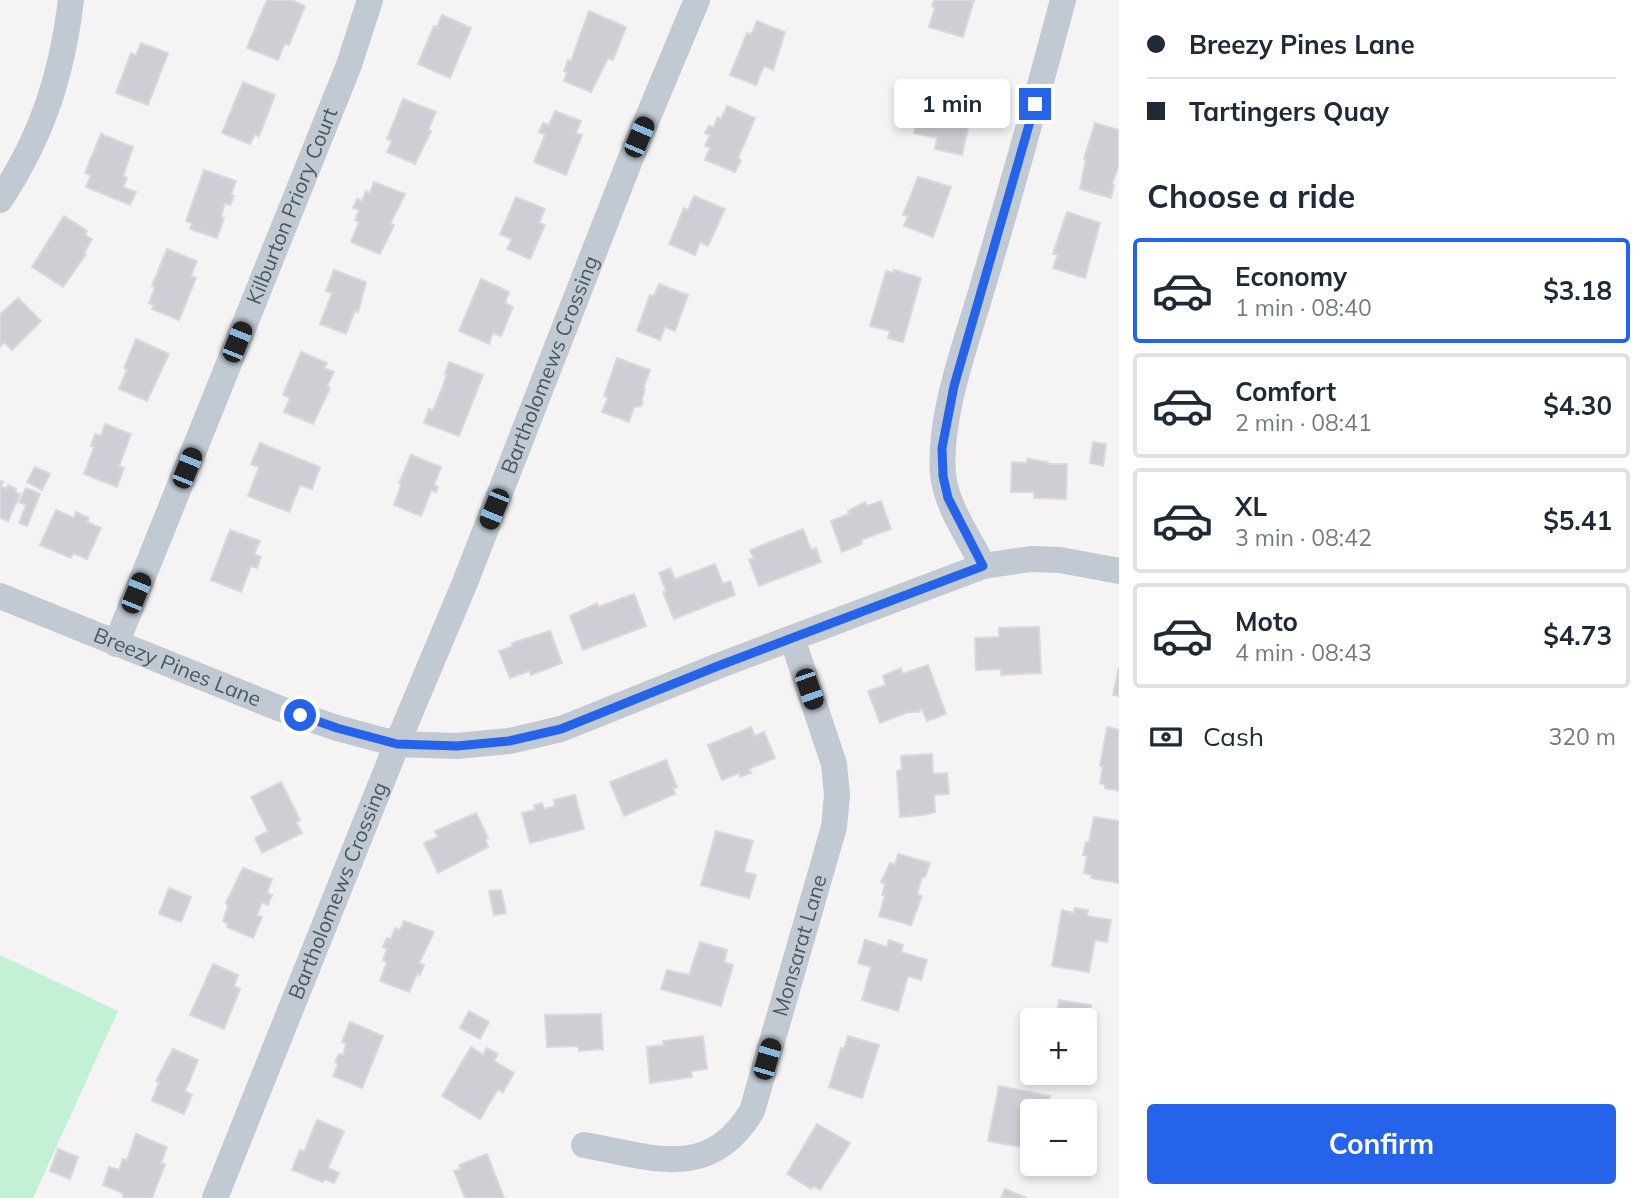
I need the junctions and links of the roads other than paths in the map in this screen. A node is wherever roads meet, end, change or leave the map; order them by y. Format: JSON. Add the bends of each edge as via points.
{"nodes":[{"id":1,"x":71,"y":0,"type":"edge"},
{"id":2,"x":370,"y":0,"type":"edge"},
{"id":3,"x":697,"y":0,"type":"edge"},
{"id":4,"x":1063,"y":0,"type":"edge"},
{"id":5,"x":0,"y":200,"type":"edge"},
{"id":6,"x":983,"y":566,"type":"junction"},
{"id":7,"x":1119,"y":571,"type":"edge"},
{"id":8,"x":0,"y":596,"type":"edge"},
{"id":9,"x":792,"y":638,"type":"junction"},
{"id":10,"x":116,"y":644,"type":"junction"},
{"id":11,"x":397,"y":744,"type":"junction"},
{"id":12,"x":584,"y":1145,"type":"dead end"},
{"id":13,"x":215,"y":1198,"type":"edge"}],
"edges":[{"from":1,"to":5,"type":"street","via":[[66,45],[53,93],[39,131]]},
{"from":2,"to":10,"type":"street","name":"Kilburton Priory Court","via":[[349,65]]},
{"from":3,"to":11,"type":"street","name":"Bartholomews Crossing"},
{"from":4,"to":6,"type":"street","via":[[954,386],[942,448],[948,498]]},
{"from":6,"to":7,"type":"street","name":"Breezy Pines Lane","via":[[1060,559]]},
{"from":6,"to":9,"type":"street","name":"Breezy Pines Lane"},
{"from":8,"to":10,"type":"street","name":"Breezy Pines Lane"},
{"from":9,"to":11,"type":"street","name":"Breezy Pines Lane","via":[[561,729],[457,746]]},
{"from":9,"to":12,"type":"street","name":"Monsarat Lane","via":[[834,764],[835,827],[752,1111],[724,1145],[688,1159]]},
{"from":10,"to":11,"type":"street","name":"Breezy Pines Lane","via":[[281,709]]},
{"from":11,"to":13,"type":"street","name":"Bartholomews Crossing"}]}
